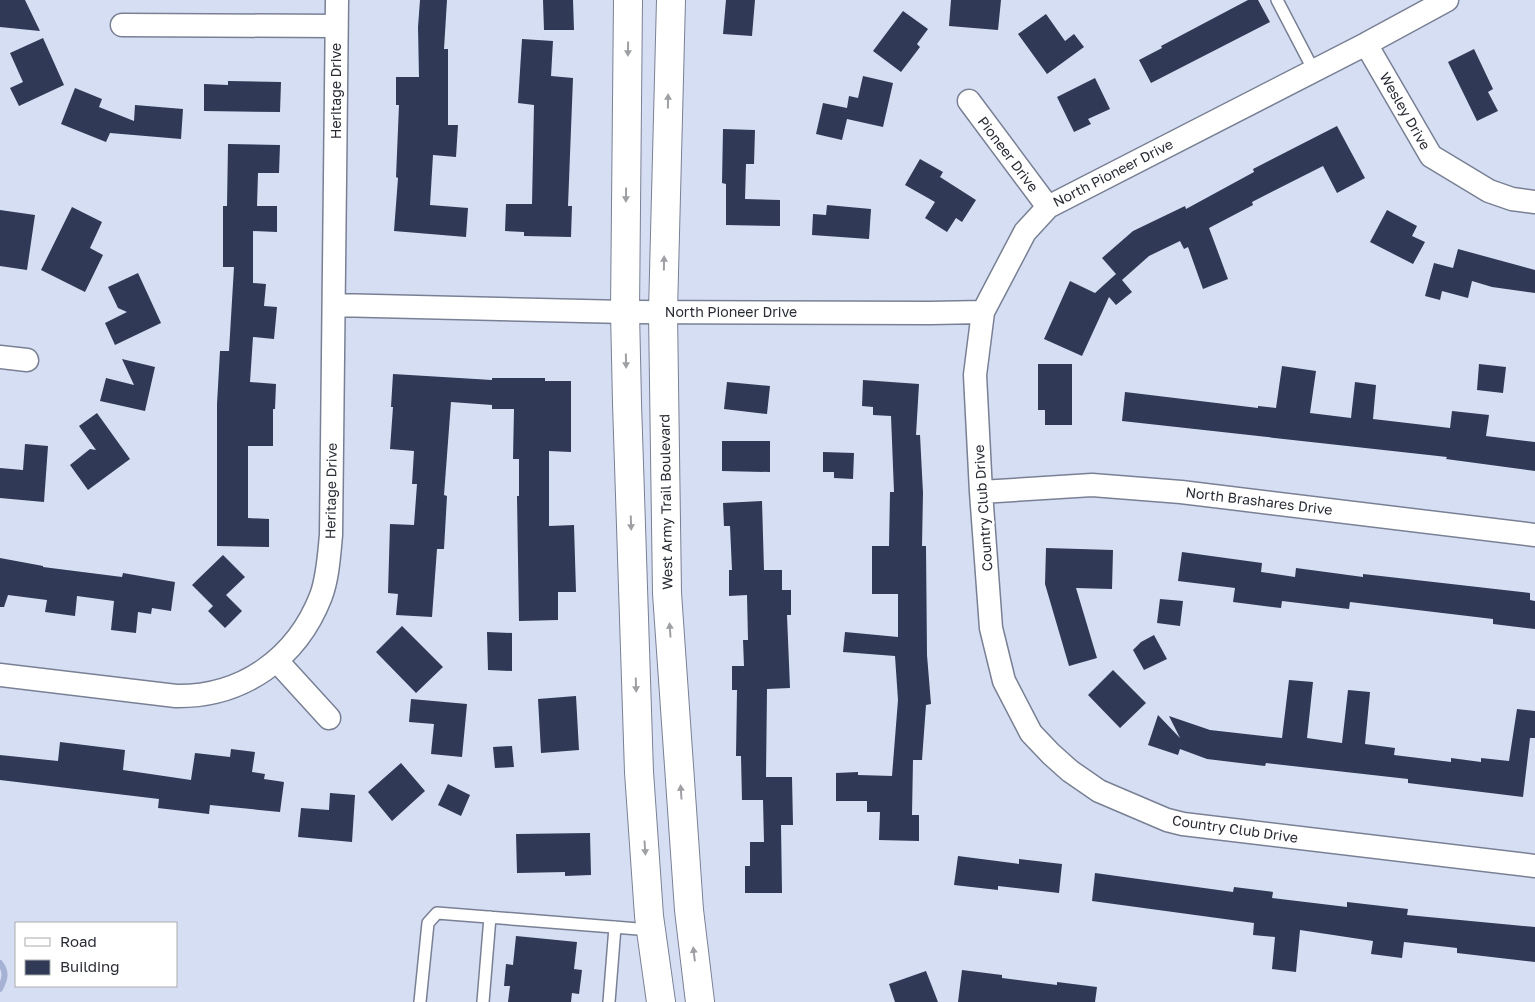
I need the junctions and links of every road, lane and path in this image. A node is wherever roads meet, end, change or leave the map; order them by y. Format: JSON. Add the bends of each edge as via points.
{"nodes":[{"id":1,"x":337,"y":0,"type":"edge"},
{"id":2,"x":628,"y":0,"type":"edge"},
{"id":3,"x":671,"y":0,"type":"edge"},
{"id":4,"x":1277,"y":0,"type":"edge"},
{"id":5,"x":1447,"y":0,"type":"edge"},
{"id":6,"x":122,"y":25,"type":"dead end"},
{"id":7,"x":336,"y":26,"type":"junction"},
{"id":8,"x":1366,"y":44,"type":"junction"},
{"id":9,"x":1314,"y":70,"type":"junction"},
{"id":10,"x":969,"y":101,"type":"dead end"},
{"id":11,"x":1535,"y":202,"type":"edge"},
{"id":12,"x":1048,"y":207,"type":"junction"},
{"id":13,"x":334,"y":305,"type":"junction"},
{"id":14,"x":625,"y":312,"type":"junction"},
{"id":15,"x":663,"y":312,"type":"junction"},
{"id":16,"x":984,"y":312,"type":"junction"},
{"id":17,"x":0,"y":357,"type":"edge"},
{"id":18,"x":27,"y":360,"type":"dead end"},
{"id":19,"x":981,"y":492,"type":"junction"},
{"id":20,"x":1535,"y":535,"type":"edge"},
{"id":21,"x":277,"y":661,"type":"junction"},
{"id":22,"x":0,"y":675,"type":"edge"},
{"id":23,"x":329,"y":718,"type":"dead end"},
{"id":24,"x":1535,"y":866,"type":"edge"},
{"id":25,"x":689,"y":910,"type":"junction"},
{"id":26,"x":490,"y":917,"type":"junction"},
{"id":27,"x":650,"y":923,"type":"junction"},
{"id":28,"x":615,"y":927,"type":"junction"},
{"id":29,"x":420,"y":1002,"type":"edge"},
{"id":30,"x":483,"y":1002,"type":"edge"},
{"id":31,"x":609,"y":1002,"type":"edge"},
{"id":32,"x":661,"y":1002,"type":"edge"},
{"id":33,"x":700,"y":1002,"type":"edge"}],
"edges":[{"from":1,"to":7,"type":"street","name":"Heritage Drive"},
{"from":2,"to":14,"type":"main road","one_way":true},
{"from":15,"to":3,"type":"main road","name":"West Army Trail Boulevard","one_way":true},
{"from":4,"to":9,"type":"lane"},
{"from":5,"to":8,"type":"street","name":"North Pioneer Drive"},
{"from":6,"to":7,"type":"street","name":"Heritage Drive"},
{"from":7,"to":13,"type":"street","name":"Heritage Drive"},
{"from":8,"to":9,"type":"street","name":"North Pioneer Drive"},
{"from":8,"to":11,"type":"street","name":"Wesley Drive","via":[[1431,156],[1489,190],[1512,199]]},
{"from":9,"to":12,"type":"street","name":"North Pioneer Drive"},
{"from":10,"to":12,"type":"street","name":"Pioneer Drive"},
{"from":12,"to":16,"type":"street","name":"North Pioneer Drive","via":[[1025,232]]},
{"from":13,"to":14,"type":"street"},
{"from":13,"to":21,"type":"street","name":"Heritage Drive","via":[[328,565],[322,594],[310,621],[296,642]]},
{"from":14,"to":15,"type":"street","name":"North Pioneer Drive"},
{"from":14,"to":27,"type":"main road","one_way":true,"via":[[639,772]]},
{"from":15,"to":16,"type":"street","name":"North Pioneer Drive"},
{"from":25,"to":15,"type":"main road","name":"West Army Trail Boulevard","one_way":true,"via":[[667,592]]},
{"from":16,"to":19,"type":"street","name":"Country Club Drive","via":[[975,375]]},
{"from":17,"to":18,"type":"street"},
{"from":19,"to":20,"type":"street","name":"North Brashares Drive","via":[[1092,485],[1181,492]]},
{"from":19,"to":24,"type":"street","name":"Country Club Drive","via":[[991,628],[1004,681],[1031,733],[1070,771],[1099,791],[1183,824]]},
{"from":21,"to":22,"type":"street","name":"Heritage Drive","via":[[248,681],[192,696]]},
{"from":21,"to":23,"type":"street"},
{"from":25,"to":27,"type":"main road"},
{"from":33,"to":25,"type":"main road","name":"West Army Trail Boulevard","one_way":true},
{"from":26,"to":28,"type":"lane"},
{"from":26,"to":29,"type":"lane","via":[[437,913],[428,923]]},
{"from":26,"to":30,"type":"lane"},
{"from":27,"to":28,"type":"lane"},
{"from":27,"to":32,"type":"main road"},
{"from":28,"to":31,"type":"lane"}]}
